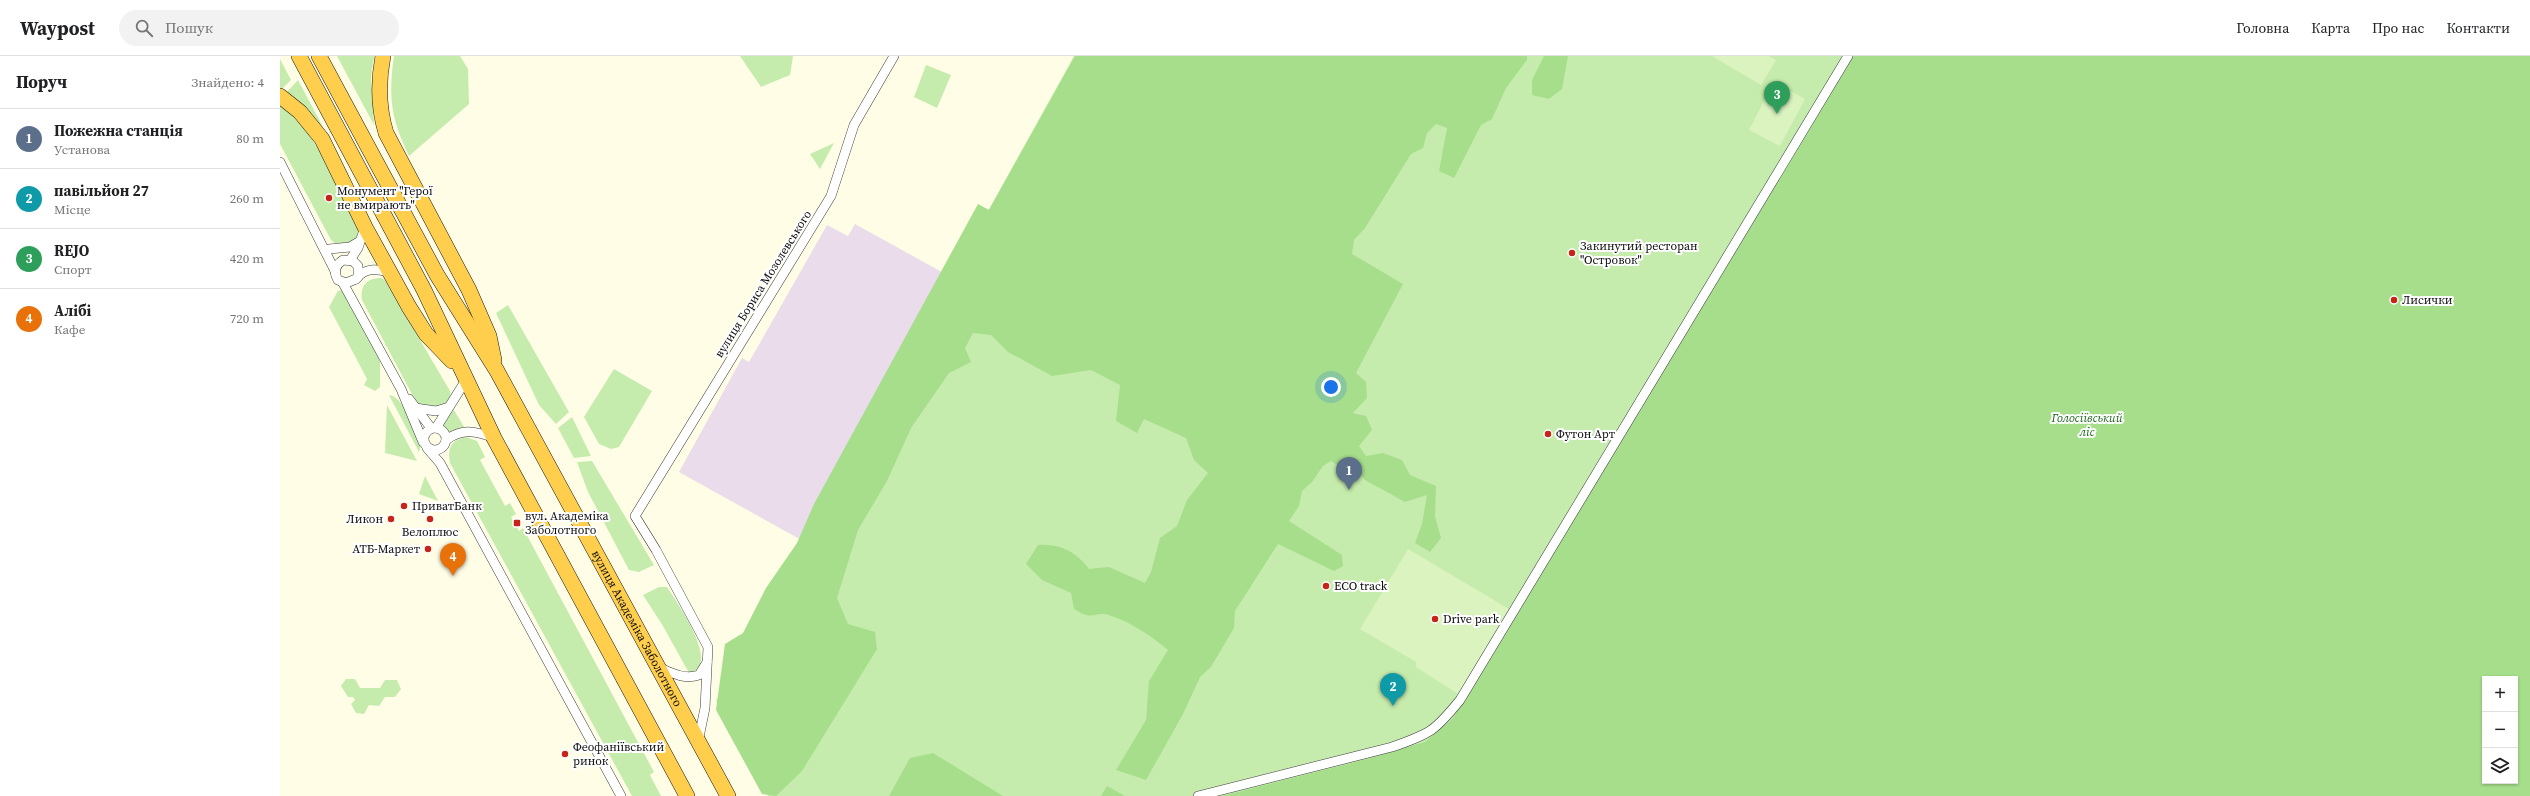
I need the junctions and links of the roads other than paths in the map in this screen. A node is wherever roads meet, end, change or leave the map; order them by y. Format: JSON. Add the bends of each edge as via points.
{"nodes":[{"id":1,"x":299,"y":56,"type":"edge"},
{"id":2,"x":319,"y":56,"type":"edge"},
{"id":3,"x":383,"y":56,"type":"edge"},
{"id":4,"x":894,"y":56,"type":"edge"},
{"id":5,"x":1848,"y":56,"type":"edge"},
{"id":6,"x":280,"y":96,"type":"edge"},
{"id":7,"x":280,"y":162,"type":"edge"},
{"id":8,"x":363,"y":234,"type":"junction"},
{"id":9,"x":326,"y":247,"type":"junction"},
{"id":10,"x":348,"y":260,"type":"junction"},
{"id":11,"x":335,"y":271,"type":"junction"},
{"id":12,"x":390,"y":272,"type":"junction"},
{"id":13,"x":357,"y":278,"type":"junction"},
{"id":14,"x":343,"y":283,"type":"junction"},
{"id":15,"x":358,"y":309,"type":"junction"},
{"id":16,"x":497,"y":371,"type":"junction"},
{"id":17,"x":463,"y":375,"type":"junction"},
{"id":18,"x":401,"y":389,"type":"junction"},
{"id":19,"x":449,"y":407,"type":"junction"},
{"id":20,"x":416,"y":408,"type":"junction"},
{"id":21,"x":433,"y":428,"type":"junction"},
{"id":22,"x":494,"y":438,"type":"junction"},
{"id":23,"x":444,"y":444,"type":"junction"},
{"id":24,"x":425,"y":445,"type":"junction"},
{"id":25,"x":440,"y":463,"type":"junction"},
{"id":26,"x":708,"y":658,"type":"junction"},
{"id":27,"x":655,"y":666,"type":"junction"},
{"id":28,"x":698,"y":743,"type":"junction"},
{"id":29,"x":621,"y":796,"type":"edge"},
{"id":30,"x":687,"y":796,"type":"edge"},
{"id":31,"x":728,"y":796,"type":"edge"},
{"id":32,"x":1198,"y":796,"type":"edge"}],
"edges":[{"from":1,"to":17,"type":"highway","via":[[424,290]]},
{"from":2,"to":16,"type":"highway","name":"вулиця Академіка Заболотного","via":[[437,275]]},
{"from":3,"to":16,"type":"highway","via":[[379,88],[386,133],[483,320]]},
{"from":4,"to":26,"type":"street","name":"вулиця Бориса Мозолевського","via":[[854,125],[831,196],[635,516],[705,639]]},
{"from":5,"to":32,"type":"street","via":[[1460,700],[1439,726],[1422,736],[1362,755]]},
{"from":6,"to":8,"type":"highway","via":[[300,112],[322,140]]},
{"from":7,"to":9,"type":"street"},
{"from":8,"to":9,"type":"street","via":[[350,248]]},
{"from":8,"to":10,"type":"street"},
{"from":8,"to":12,"type":"highway"},
{"from":9,"to":10,"type":"street"},
{"from":9,"to":11,"type":"street"},
{"from":10,"to":11,"type":"street","via":[[340,262]]},
{"from":10,"to":13,"type":"street","via":[[358,266]]},
{"from":11,"to":14,"type":"street","via":[[338,280]]},
{"from":12,"to":13,"type":"street","via":[[375,269],[364,272]]},
{"from":12,"to":17,"type":"highway","via":[[426,334]]},
{"from":13,"to":14,"type":"street","via":[[350,283]]},
{"from":13,"to":15,"type":"street","via":[[354,289]]},
{"from":14,"to":15,"type":"street"},
{"from":15,"to":18,"type":"street"},
{"from":16,"to":27,"type":"highway","name":"вулиця Академіка Заболотного"},
{"from":17,"to":19,"type":"street"},
{"from":17,"to":22,"type":"highway"},
{"from":18,"to":20,"type":"street"},
{"from":18,"to":24,"type":"street"},
{"from":19,"to":20,"type":"street","via":[[436,412]]},
{"from":19,"to":21,"type":"street"},
{"from":20,"to":21,"type":"street"},
{"from":21,"to":23,"type":"street","via":[[443,432]]},
{"from":21,"to":24,"type":"street","via":[[424,435]]},
{"from":22,"to":23,"type":"street","via":[[471,431],[454,434]]},
{"from":22,"to":30,"type":"highway"},
{"from":23,"to":24,"type":"street","via":[[434,451]]},
{"from":23,"to":25,"type":"street"},
{"from":24,"to":25,"type":"street"},
{"from":25,"to":29,"type":"street"},
{"from":26,"to":27,"type":"street","via":[[699,675],[694,676],[680,676]]},
{"from":26,"to":28,"type":"street","via":[[705,708]]},
{"from":27,"to":28,"type":"highway","name":"вулиця Академіка Заболотного"},
{"from":28,"to":31,"type":"highway","name":"вулиця Академіка Заболотного"}]}
